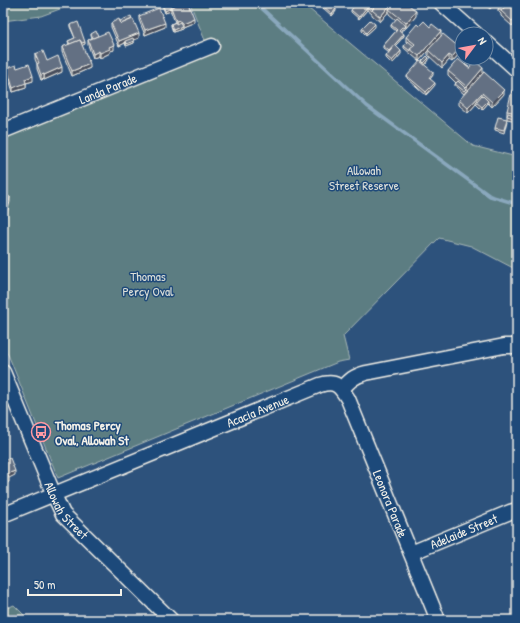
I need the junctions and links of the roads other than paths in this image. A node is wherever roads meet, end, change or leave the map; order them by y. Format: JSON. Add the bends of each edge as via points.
{"nodes":[{"id":1,"x":441,"y":3,"type":"edge"},
{"id":2,"x":467,"y":26,"type":"edge"},
{"id":3,"x":212,"y":46,"type":"dead end"},
{"id":4,"x":494,"y":49,"type":"edge"},
{"id":5,"x":517,"y":70,"type":"edge"},
{"id":6,"x":3,"y":131,"type":"edge"},
{"id":7,"x":517,"y":346,"type":"edge"},
{"id":8,"x":3,"y":372,"type":"edge"},
{"id":9,"x":342,"y":389,"type":"junction"},
{"id":10,"x":54,"y":495,"type":"junction"},
{"id":11,"x":517,"y":510,"type":"edge"},
{"id":12,"x":3,"y":516,"type":"edge"},
{"id":13,"x":411,"y":553,"type":"junction"},
{"id":14,"x":171,"y":620,"type":"edge"},
{"id":15,"x":438,"y":620,"type":"edge"}],
"edges":[{"from":1,"to":2,"type":"street"},
{"from":3,"to":6,"type":"street","name":"Landa Parade"},
{"from":4,"to":5,"type":"street"},
{"from":7,"to":9,"type":"street","via":[[504,346],[357,375]]},
{"from":8,"to":10,"type":"street","name":"Allowah Street"},
{"from":9,"to":10,"type":"street","name":"Acacia Avenue","via":[[332,383],[320,385]]},
{"from":9,"to":13,"type":"street","name":"Leonora Parade"},
{"from":10,"to":12,"type":"street","name":"Acacia Avenue"},
{"from":10,"to":14,"type":"street","name":"Allowah Street","via":[[63,514]]},
{"from":11,"to":13,"type":"street","name":"Adelaide Street"},
{"from":13,"to":15,"type":"street","name":"Leonora Parade"}]}
